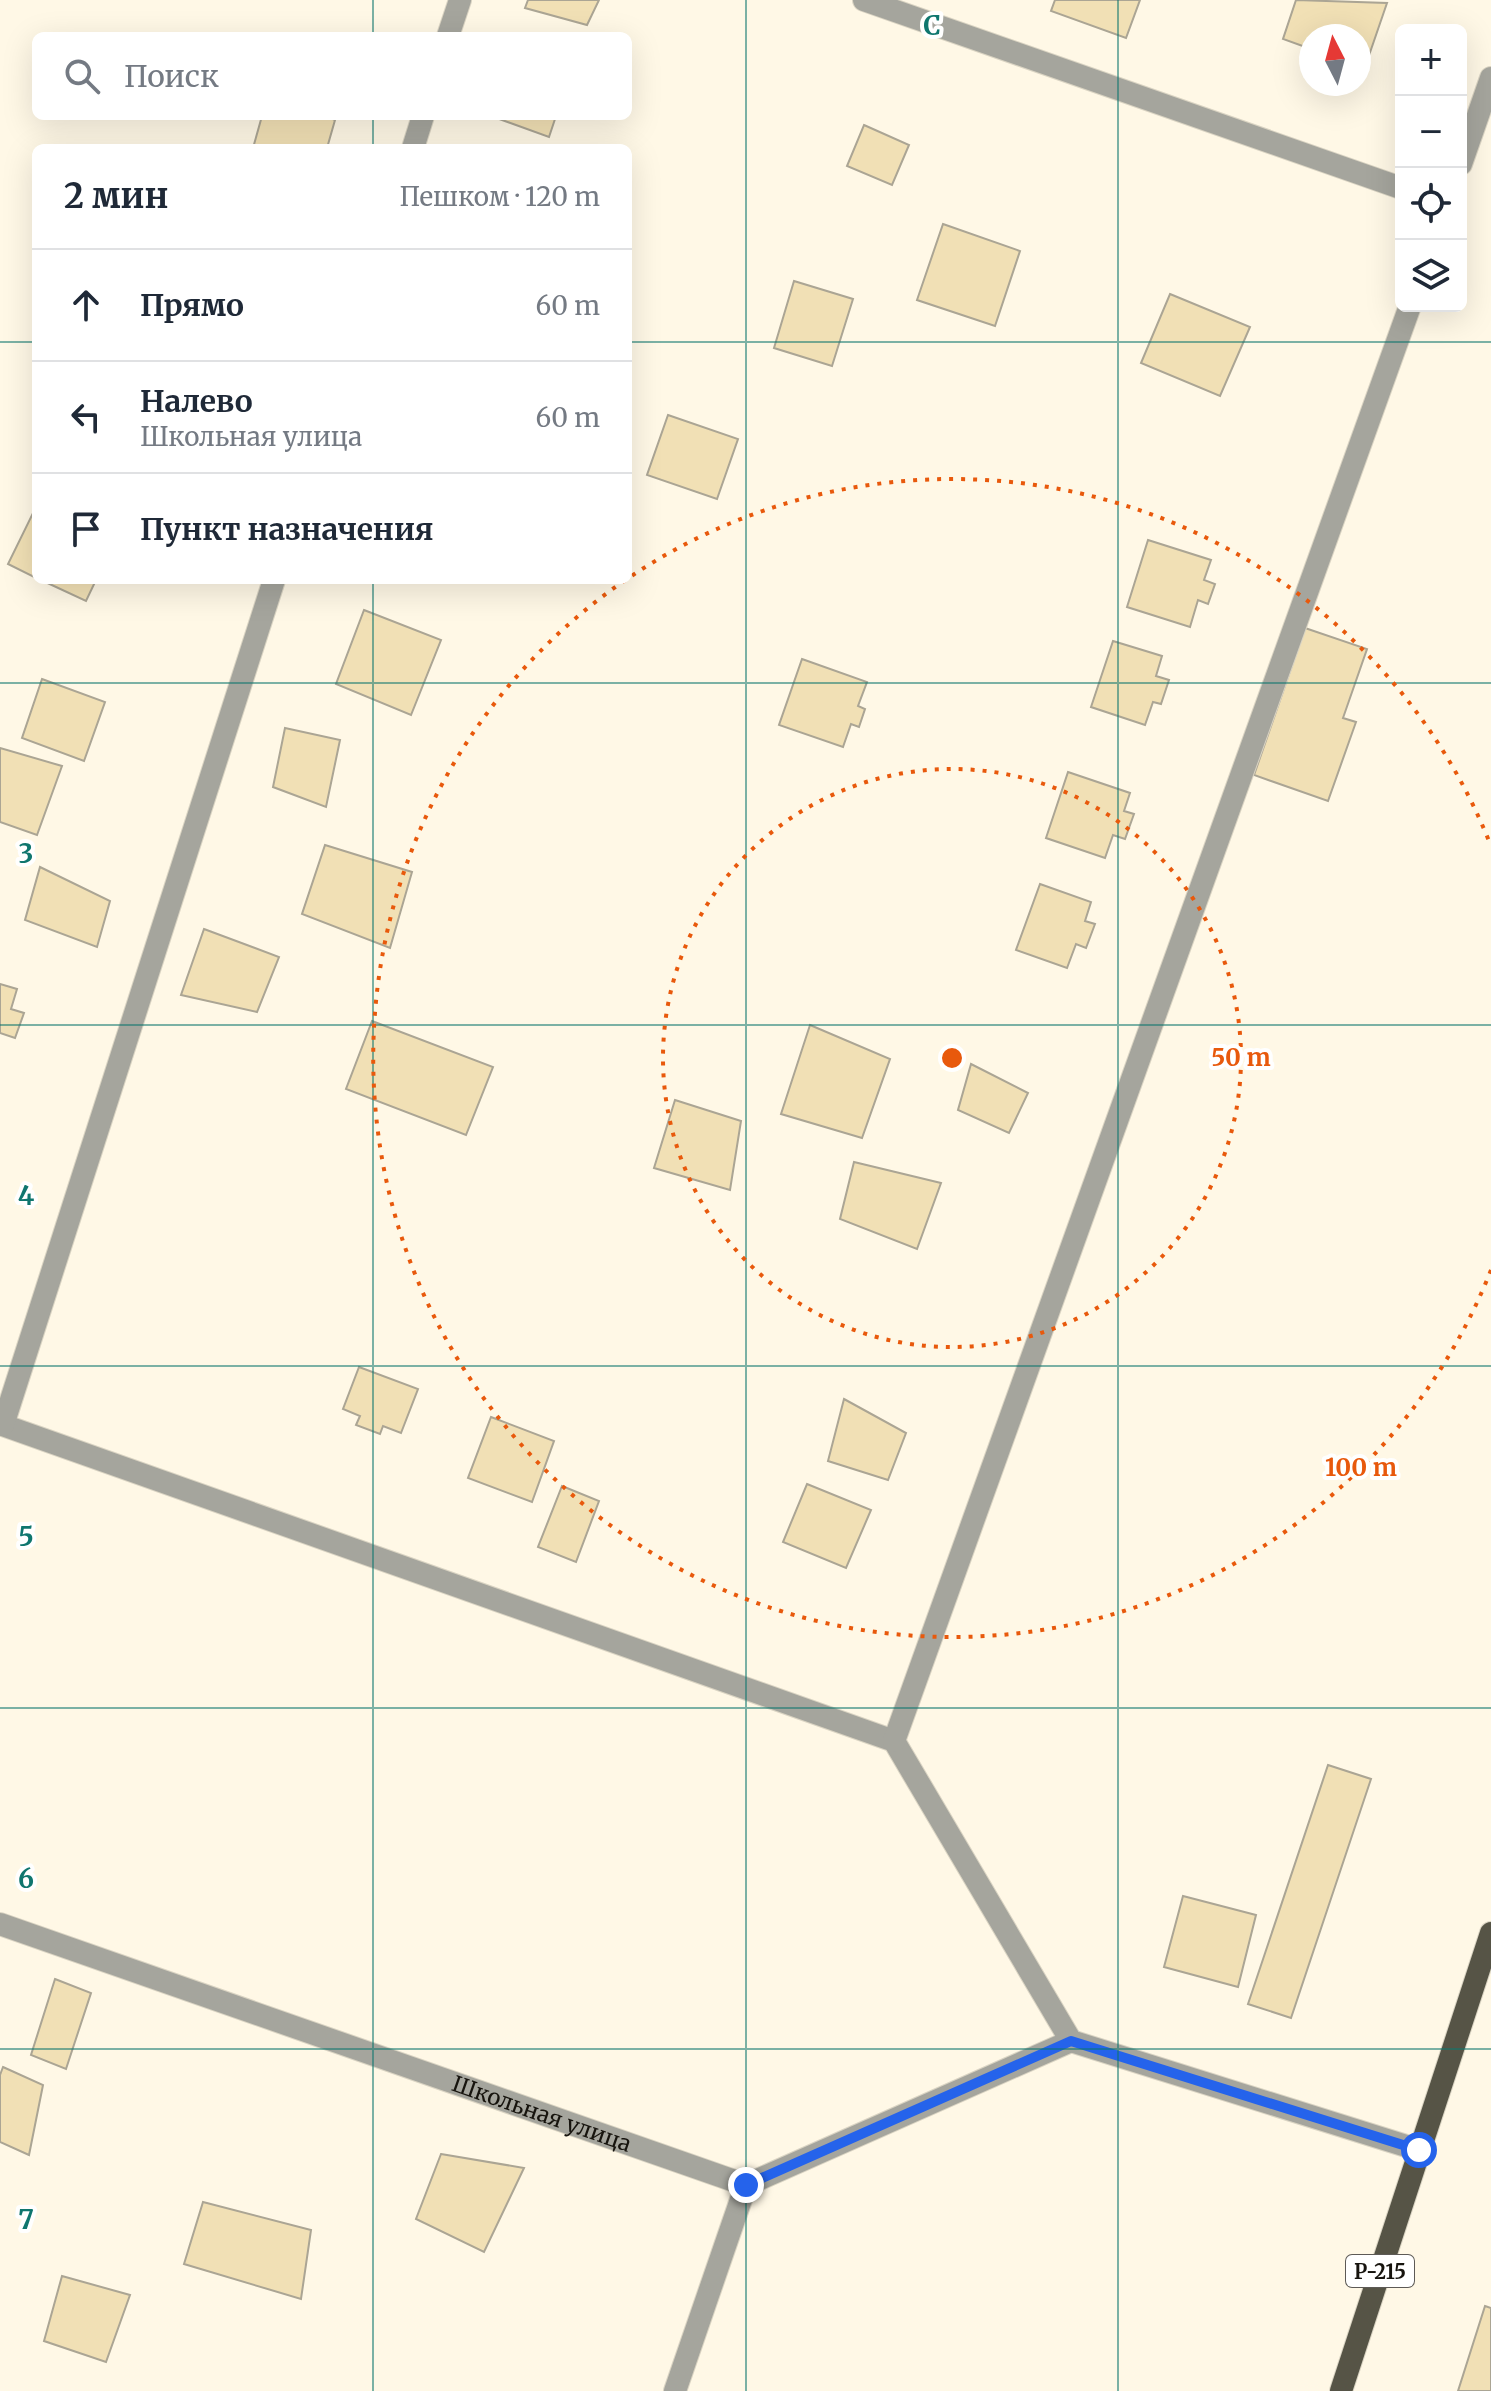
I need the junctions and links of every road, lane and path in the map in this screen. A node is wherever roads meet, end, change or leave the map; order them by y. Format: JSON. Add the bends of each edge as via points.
{"nodes":[{"id":1,"x":460,"y":0,"type":"edge"},
{"id":2,"x":864,"y":0,"type":"edge"},
{"id":3,"x":449,"y":32,"type":"edge"},
{"id":4,"x":1491,"y":78,"type":"edge"},
{"id":5,"x":422,"y":120,"type":"edge"},
{"id":6,"x":414,"y":144,"type":"edge"},
{"id":7,"x":1467,"y":147,"type":"edge"},
{"id":8,"x":1395,"y":186,"type":"edge"},
{"id":9,"x":1408,"y":312,"type":"edge"},
{"id":10,"x":273,"y":584,"type":"edge"},
{"id":11,"x":1,"y":1425,"type":"edge"},
{"id":12,"x":894,"y":1741,"type":"junction"},
{"id":13,"x":0,"y":1924,"type":"edge"},
{"id":14,"x":1491,"y":1933,"type":"edge"},
{"id":15,"x":1491,"y":1953,"type":"edge"},
{"id":16,"x":1071,"y":2041,"type":"junction"},
{"id":17,"x":1419,"y":2150,"type":"junction"},
{"id":18,"x":746,"y":2185,"type":"junction"},
{"id":19,"x":675,"y":2391,"type":"edge"},
{"id":20,"x":1343,"y":2391,"type":"edge"}],
"edges":[{"from":1,"to":3,"type":"street"},
{"from":2,"to":8,"type":"street"},
{"from":4,"to":7,"type":"street"},
{"from":5,"to":6,"type":"street"},
{"from":9,"to":12,"type":"street"},
{"from":10,"to":11,"type":"street"},
{"from":11,"to":12,"type":"street"},
{"from":12,"to":16,"type":"street"},
{"from":13,"to":18,"type":"street","name":"Школьная улица"},
{"from":14,"to":17,"type":"highway","number":"P-215"},
{"from":15,"to":20,"type":"highway","number":"P-215"},
{"from":16,"to":17,"type":"street"},
{"from":16,"to":18,"type":"street"},
{"from":17,"to":20,"type":"highway","number":"P-215"},
{"from":18,"to":19,"type":"street"}]}
